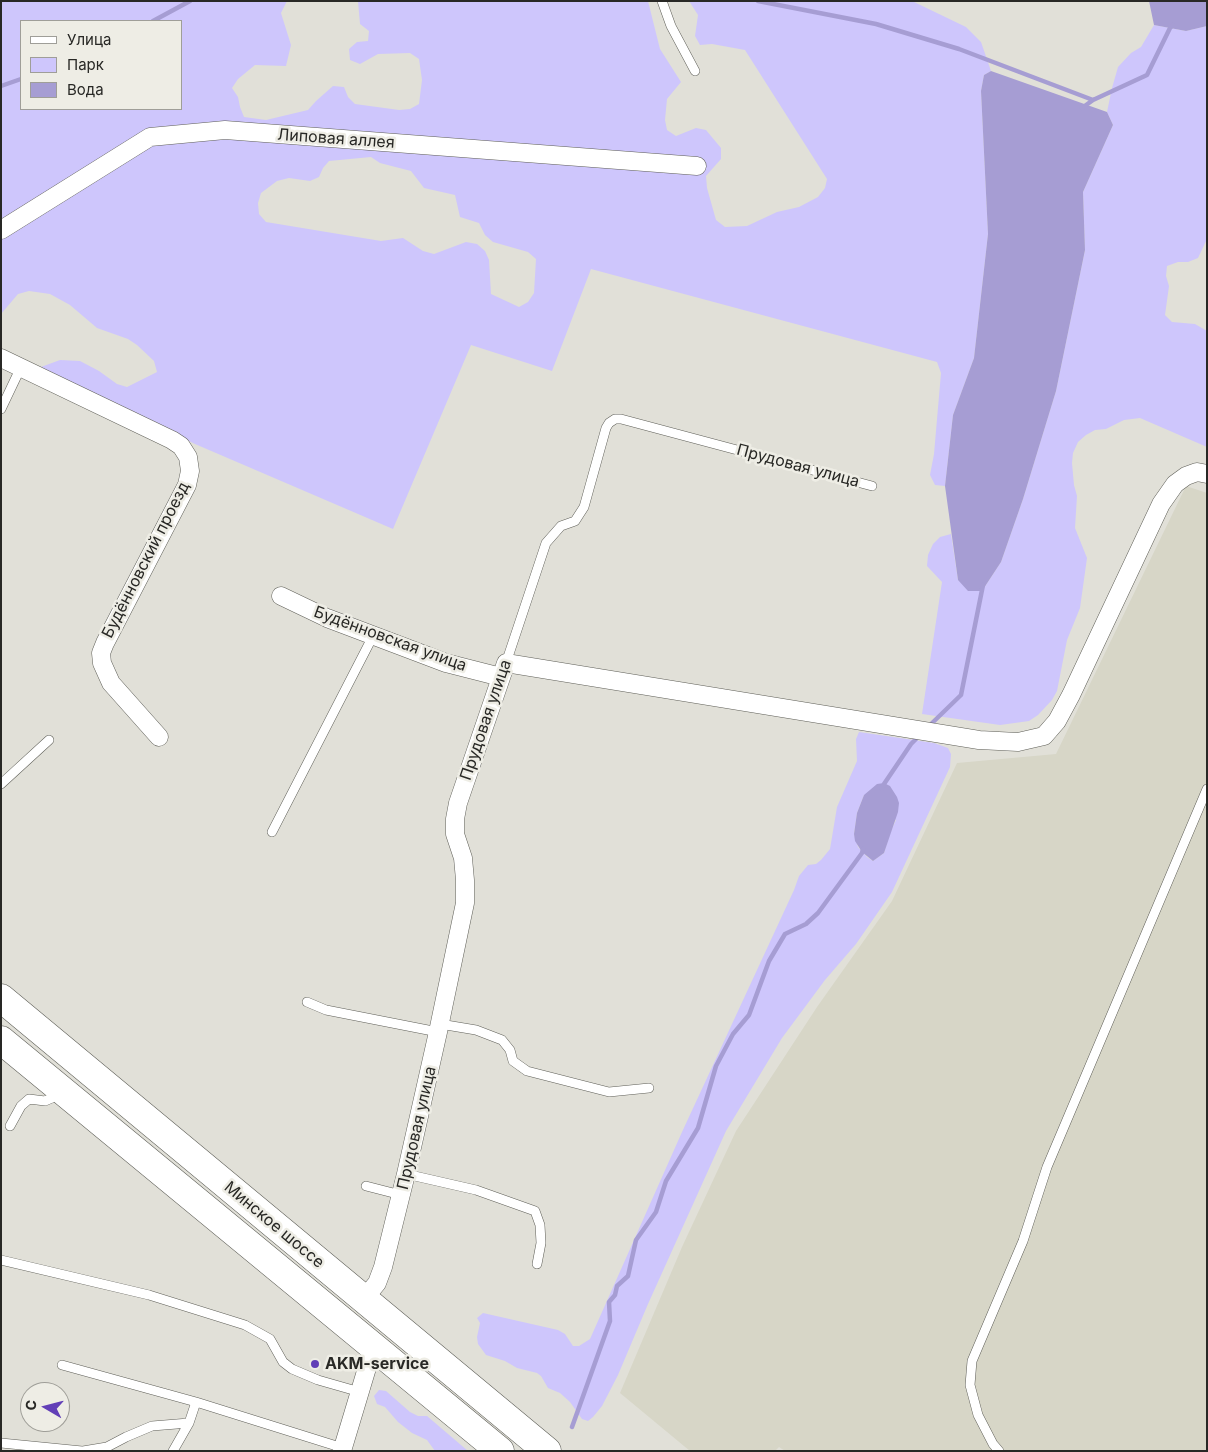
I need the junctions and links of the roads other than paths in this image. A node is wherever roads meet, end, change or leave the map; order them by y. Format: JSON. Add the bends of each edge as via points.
{"nodes":[{"id":1,"x":662,"y":1,"type":"edge"},
{"id":2,"x":695,"y":70,"type":"dead end"},
{"id":3,"x":697,"y":166,"type":"dead end"},
{"id":4,"x":1,"y":230,"type":"edge"},
{"id":5,"x":1,"y":358,"type":"edge"},
{"id":6,"x":21,"y":367,"type":"junction"},
{"id":7,"x":1,"y":409,"type":"edge"},
{"id":8,"x":1207,"y":474,"type":"edge"},
{"id":9,"x":872,"y":486,"type":"dead end"},
{"id":10,"x":281,"y":596,"type":"dead end"},
{"id":11,"x":373,"y":636,"type":"junction"},
{"id":12,"x":504,"y":670,"type":"junction"},
{"id":13,"x":159,"y":736,"type":"dead end"},
{"id":14,"x":49,"y":740,"type":"dead end"},
{"id":15,"x":1,"y":784,"type":"edge"},
{"id":16,"x":1207,"y":789,"type":"edge"},
{"id":17,"x":272,"y":832,"type":"dead end"},
{"id":18,"x":1,"y":998,"type":"edge"},
{"id":19,"x":307,"y":1002,"type":"dead end"},
{"id":20,"x":439,"y":1028,"type":"junction"},
{"id":21,"x":1,"y":1040,"type":"edge"},
{"id":22,"x":60,"y":1088,"type":"junction"},
{"id":23,"x":649,"y":1088,"type":"dead end"},
{"id":24,"x":10,"y":1126,"type":"dead end"},
{"id":25,"x":406,"y":1174,"type":"junction"},
{"id":26,"x":366,"y":1186,"type":"dead end"},
{"id":27,"x":401,"y":1195,"type":"junction"},
{"id":28,"x":1,"y":1260,"type":"edge"},
{"id":29,"x":537,"y":1264,"type":"dead end"},
{"id":30,"x":364,"y":1299,"type":"junction"},
{"id":31,"x":373,"y":1348,"type":"junction"},
{"id":32,"x":62,"y":1365,"type":"dead end"},
{"id":33,"x":360,"y":1392,"type":"junction"},
{"id":34,"x":196,"y":1402,"type":"junction"},
{"id":35,"x":189,"y":1423,"type":"junction"},
{"id":36,"x":1,"y":1442,"type":"edge"},
{"id":37,"x":342,"y":1450,"type":"edge"},
{"id":38,"x":82,"y":1451,"type":"edge"},
{"id":39,"x":173,"y":1451,"type":"edge"},
{"id":40,"x":500,"y":1451,"type":"edge"},
{"id":41,"x":547,"y":1451,"type":"edge"},
{"id":42,"x":999,"y":1451,"type":"edge"}],
"edges":[{"from":1,"to":2,"type":"lane","via":[[671,26]]},
{"from":3,"to":4,"type":"street","name":"Липовая аллея","via":[[225,130],[150,137]]},
{"from":5,"to":6,"type":"street","name":"Будённовский проезд"},
{"from":6,"to":7,"type":"lane"},
{"from":6,"to":13,"type":"street","name":"Будённовский проезд","via":[[172,440],[188,457],[190,471],[187,484],[101,653],[102,663],[112,683]]},
{"from":8,"to":12,"type":"street","name":"Будённовская улица","via":[[1197,472],[1186,476],[1175,484],[1161,504],[1071,695],[1057,722],[1044,736],[1018,742],[979,740]]},
{"from":9,"to":12,"type":"lane","name":"Прудовая улица","via":[[615,419],[606,428],[584,507],[575,521],[561,526],[546,542]]},
{"from":10,"to":11,"type":"street","name":"Будённовская улица"},
{"from":11,"to":12,"type":"street","name":"Будённовская улица","via":[[446,664]]},
{"from":11,"to":17,"type":"lane"},
{"from":12,"to":20,"type":"street","name":"Прудовая улица","via":[[455,818],[455,834],[463,858],[465,903]]},
{"from":14,"to":15,"type":"lane"},
{"from":16,"to":42,"type":"lane","via":[[1046,1168],[1023,1241],[972,1361],[970,1385],[978,1415]]},
{"from":18,"to":30,"type":"highway","name":"Минское шоссе"},
{"from":19,"to":20,"type":"lane","via":[[326,1010]]},
{"from":20,"to":23,"type":"lane","via":[[476,1030],[502,1040],[513,1061],[527,1071],[609,1092]]},
{"from":20,"to":25,"type":"street","name":"Прудовая улица"},
{"from":21,"to":22,"type":"highway","name":"Минское шоссе"},
{"from":22,"to":24,"type":"lane","via":[[45,1101],[29,1099],[21,1106]]},
{"from":22,"to":31,"type":"highway","name":"Минское шоссе"},
{"from":25,"to":27,"type":"street","name":"Прудовая улица"},
{"from":25,"to":29,"type":"lane","via":[[476,1190],[535,1211],[541,1243]]},
{"from":26,"to":27,"type":"lane"},
{"from":27,"to":30,"type":"street","name":"Прудовая улица","via":[[383,1267],[377,1283]]},
{"from":28,"to":33,"type":"lane","via":[[149,1295],[246,1324],[270,1339],[282,1362],[292,1369]]},
{"from":30,"to":41,"type":"highway","name":"Минское шоссе"},
{"from":31,"to":33,"type":"street"},
{"from":31,"to":40,"type":"highway","name":"Минское шоссе"},
{"from":32,"to":34,"type":"lane"},
{"from":33,"to":37,"type":"street"},
{"from":34,"to":35,"type":"lane"},
{"from":34,"to":37,"type":"lane"},
{"from":35,"to":38,"type":"lane","via":[[152,1426],[107,1447]]},
{"from":35,"to":39,"type":"lane"},
{"from":36,"to":38,"type":"lane"}]}
